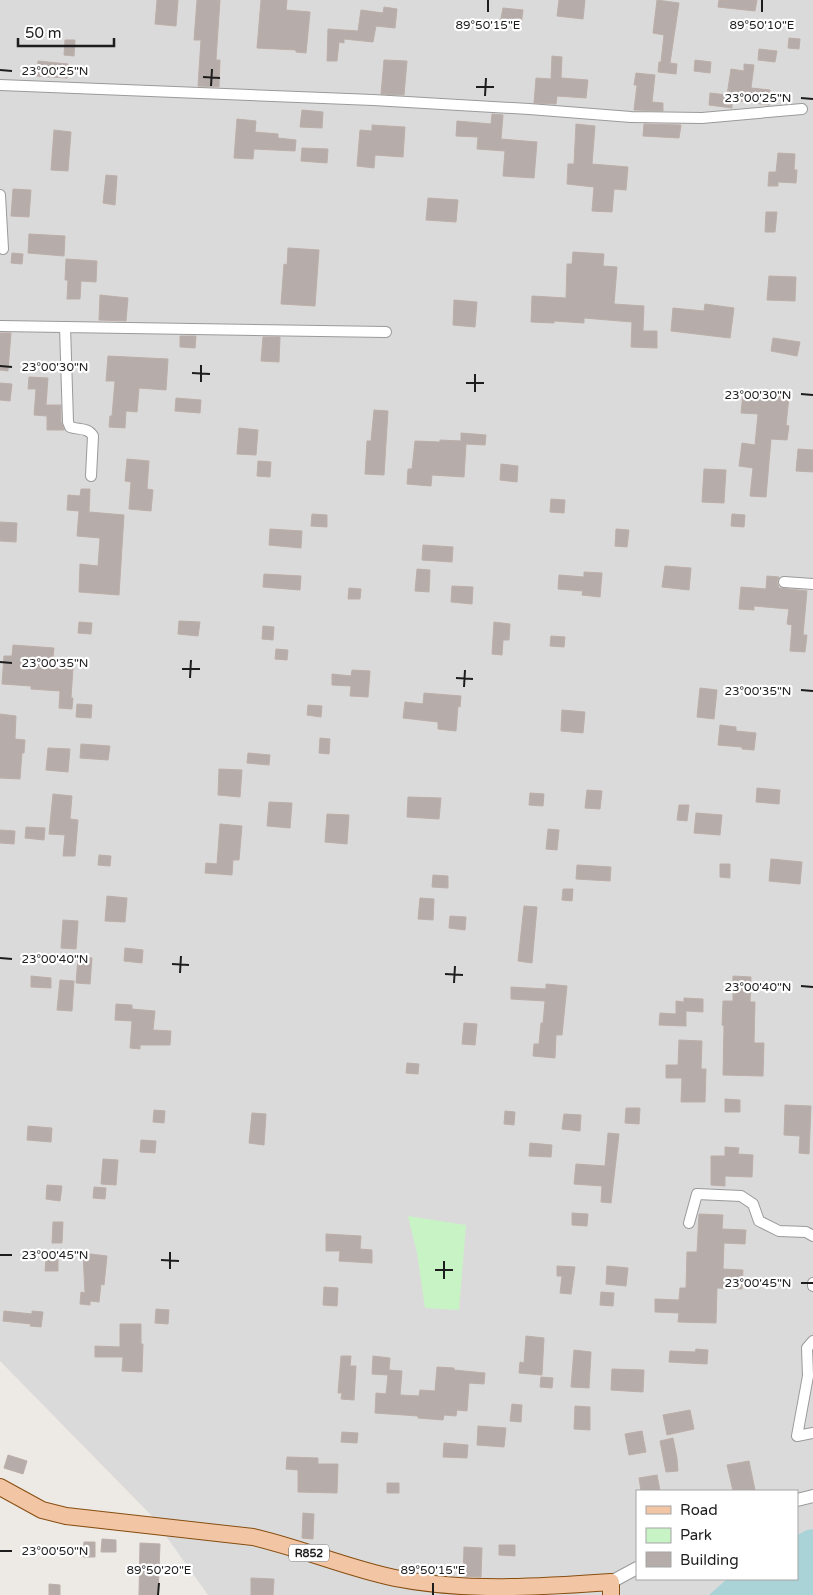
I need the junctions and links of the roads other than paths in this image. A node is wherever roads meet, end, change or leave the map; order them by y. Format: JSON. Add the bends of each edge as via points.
{"nodes":[{"id":1,"x":0,"y":85,"type":"edge"},
{"id":2,"x":802,"y":109,"type":"dead end"},
{"id":3,"x":0,"y":195,"type":"edge"},
{"id":4,"x":3,"y":249,"type":"dead end"},
{"id":5,"x":0,"y":326,"type":"edge"},
{"id":6,"x":65,"y":327,"type":"junction"},
{"id":7,"x":386,"y":332,"type":"dead end"},
{"id":8,"x":91,"y":476,"type":"dead end"},
{"id":9,"x":784,"y":582,"type":"dead end"},
{"id":10,"x":813,"y":584,"type":"edge"},
{"id":11,"x":690,"y":1223,"type":"dead end"},
{"id":12,"x":813,"y":1236,"type":"edge"},
{"id":13,"x":813,"y":1341,"type":"edge"},
{"id":14,"x":813,"y":1433,"type":"edge"},
{"id":15,"x":0,"y":1487,"type":"edge"},
{"id":16,"x":813,"y":1496,"type":"edge"},
{"id":17,"x":798,"y":1500,"type":"edge"},
{"id":18,"x":636,"y":1569,"type":"edge"},
{"id":19,"x":611,"y":1589,"type":"edge"}],
"edges":[{"from":1,"to":2,"type":"street","via":[[374,100],[631,117],[702,118]]},
{"from":3,"to":4,"type":"street"},
{"from":5,"to":6,"type":"street"},
{"from":6,"to":7,"type":"street"},
{"from":6,"to":8,"type":"street","via":[[68,422],[70,427],[86,429],[93,436]]},
{"from":9,"to":10,"type":"street"},
{"from":11,"to":12,"type":"street","via":[[697,1194],[741,1196],[752,1204],[759,1221],[779,1231],[806,1232]]},
{"from":13,"to":14,"type":"street","via":[[807,1348],[808,1376],[797,1436]]},
{"from":15,"to":19,"type":"main road","number":"R852","via":[[42,1510],[66,1516],[253,1537],[395,1578],[483,1587]]},
{"from":16,"to":17,"type":"street"},
{"from":18,"to":19,"type":"street"}]}
